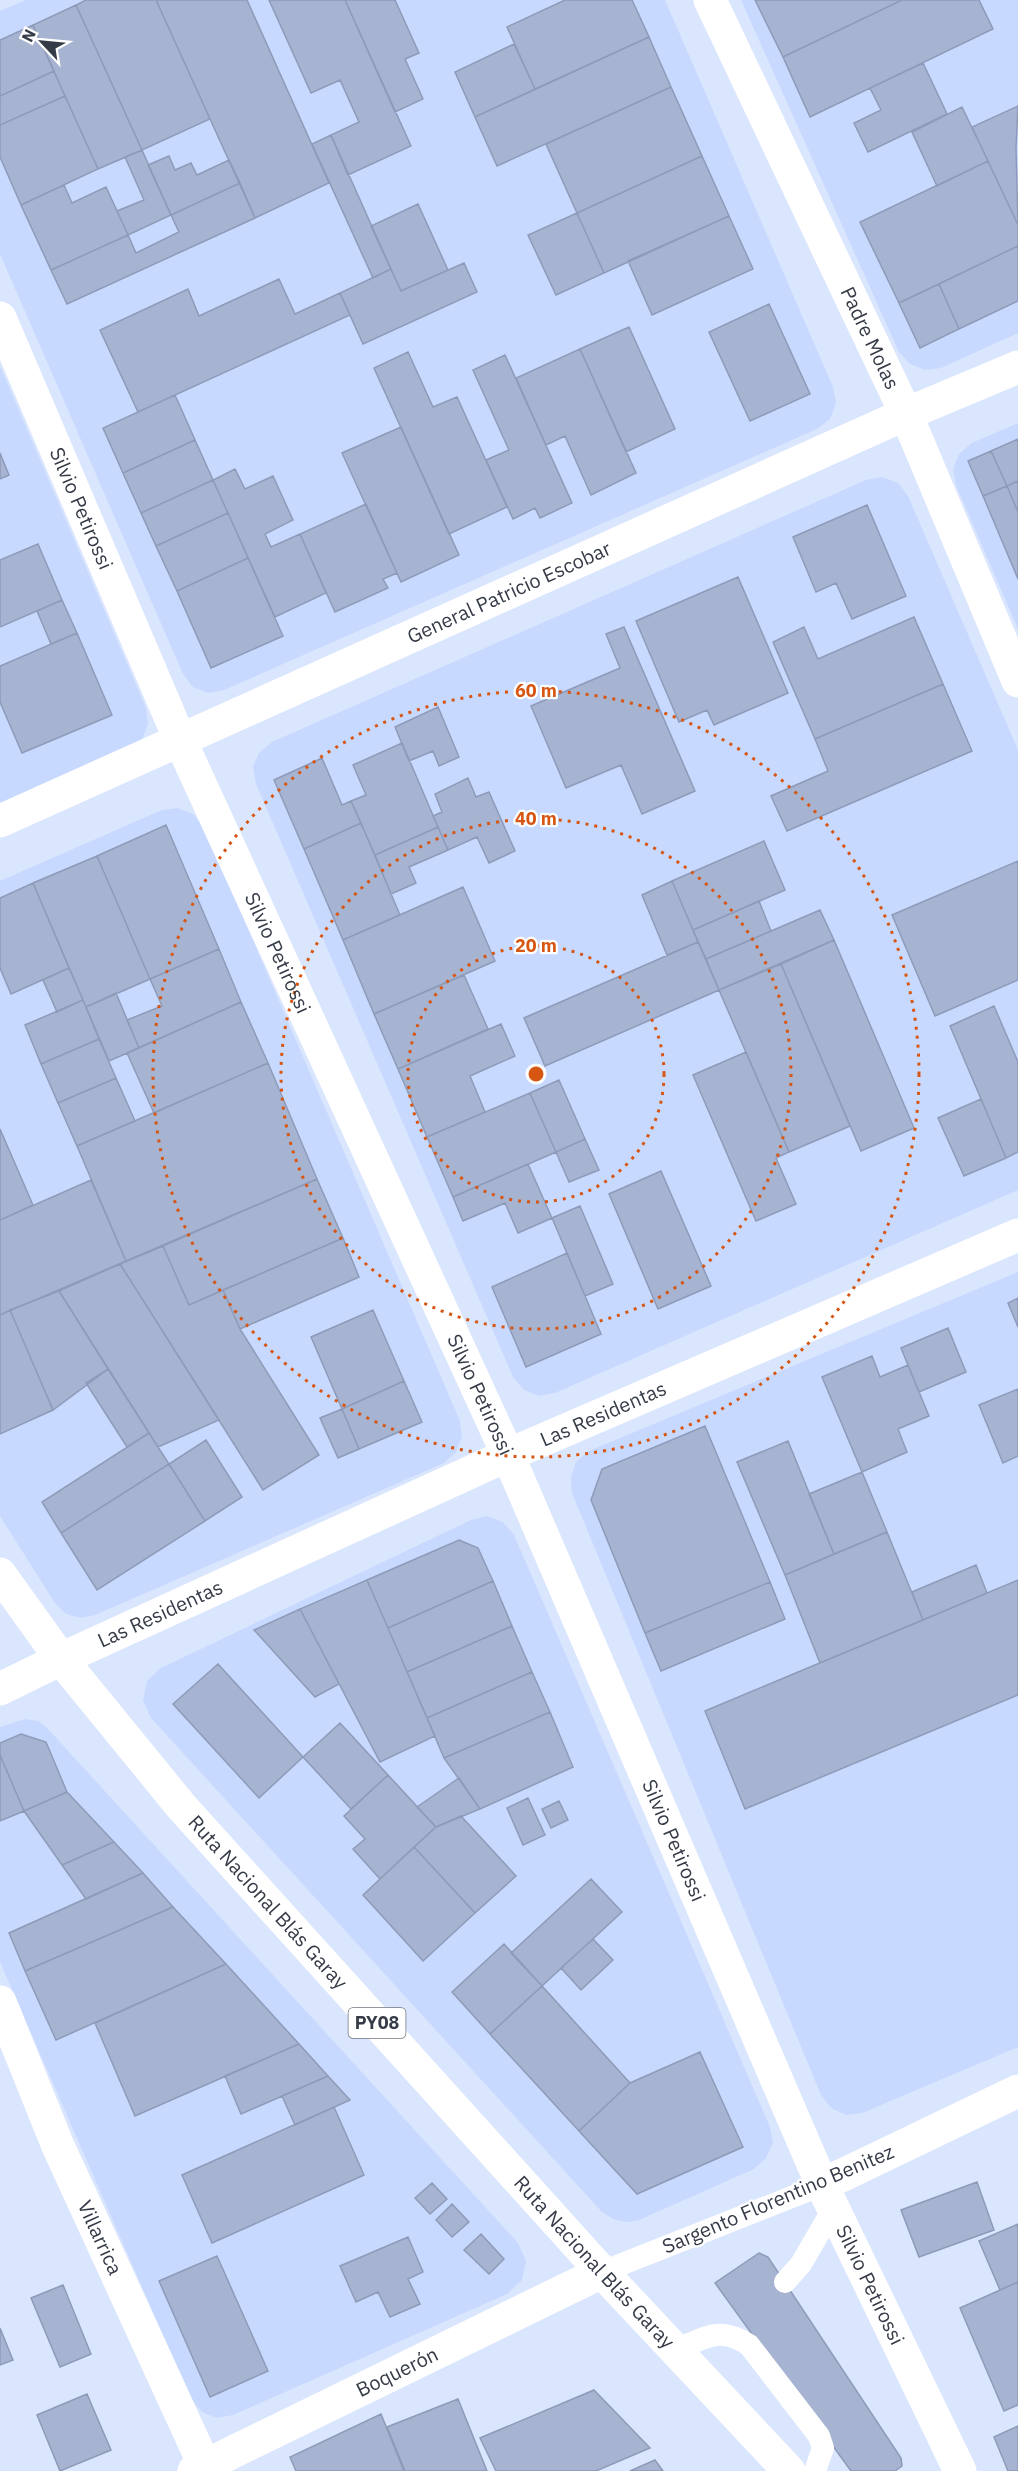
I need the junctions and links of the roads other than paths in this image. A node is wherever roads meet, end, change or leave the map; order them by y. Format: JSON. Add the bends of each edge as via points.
{"nodes":[{"id":1,"x":710,"y":0,"type":"edge"},
{"id":2,"x":0,"y":318,"type":"edge"},
{"id":3,"x":1018,"y":367,"type":"edge"},
{"id":4,"x":906,"y":414,"type":"junction"},
{"id":5,"x":1018,"y":681,"type":"edge"},
{"id":6,"x":180,"y":740,"type":"junction"},
{"id":7,"x":0,"y":821,"type":"edge"},
{"id":8,"x":1018,"y":1235,"type":"edge"},
{"id":9,"x":508,"y":1455,"type":"junction"},
{"id":10,"x":0,"y":1574,"type":"edge"},
{"id":11,"x":61,"y":1659,"type":"junction"},
{"id":12,"x":0,"y":1689,"type":"edge"},
{"id":13,"x":0,"y":2001,"type":"edge"},
{"id":14,"x":1018,"y":2091,"type":"edge"},
{"id":15,"x":827,"y":2197,"type":"junction"},
{"id":16,"x":602,"y":2272,"type":"junction"},
{"id":17,"x":784,"y":2282,"type":"dead end"},
{"id":18,"x":675,"y":2350,"type":"junction"},
{"id":19,"x":783,"y":2466,"type":"edge"},
{"id":20,"x":201,"y":2469,"type":"edge"},
{"id":21,"x":815,"y":2471,"type":"edge"},
{"id":22,"x":960,"y":2471,"type":"edge"}],
"edges":[{"from":1,"to":4,"type":"main road","name":"Padre Molas"},
{"from":2,"to":6,"type":"main road","name":"Silvio Petirossi"},
{"from":3,"to":4,"type":"main road","name":"General Patricio Escobar"},
{"from":4,"to":5,"type":"main road","name":"Padre Molas"},
{"from":4,"to":6,"type":"main road","name":"General Patricio Escobar"},
{"from":6,"to":7,"type":"main road","name":"General Patricio Escobar"},
{"from":6,"to":9,"type":"main road","name":"Silvio Petirossi"},
{"from":8,"to":9,"type":"main road","name":"Las Residentas"},
{"from":9,"to":11,"type":"main road","name":"Las Residentas"},
{"from":9,"to":15,"type":"main road","name":"Silvio Petirossi"},
{"from":10,"to":11,"type":"main road","name":"Ruta Nacional Blás Garay","number":"PY08"},
{"from":11,"to":12,"type":"main road","name":"Las Residentas"},
{"from":11,"to":16,"type":"main road","name":"Ruta Nacional Blás Garay","number":"PY08","via":[[181,1806]]},
{"from":13,"to":20,"type":"main road","name":"Villarrica","via":[[58,2146]]},
{"from":14,"to":15,"type":"main road","name":"Sargento Florentino Benitez"},
{"from":15,"to":16,"type":"lane","name":"Sargento Florentino Benitez"},
{"from":15,"to":17,"type":"lane","via":[[801,2264]]},
{"from":15,"to":22,"type":"main road","name":"Silvio Petirossi"},
{"from":16,"to":18,"type":"main road","name":"Ruta Nacional Blás Garay","number":"PY08"},
{"from":16,"to":20,"type":"main road","name":"Boquerón"},
{"from":18,"to":19,"type":"main road","name":"Ruta Nacional Blás Garay","number":"PY08"},
{"from":18,"to":21,"type":"lane","via":[[716,2333],[741,2331],[819,2436],[823,2448]]}]}
